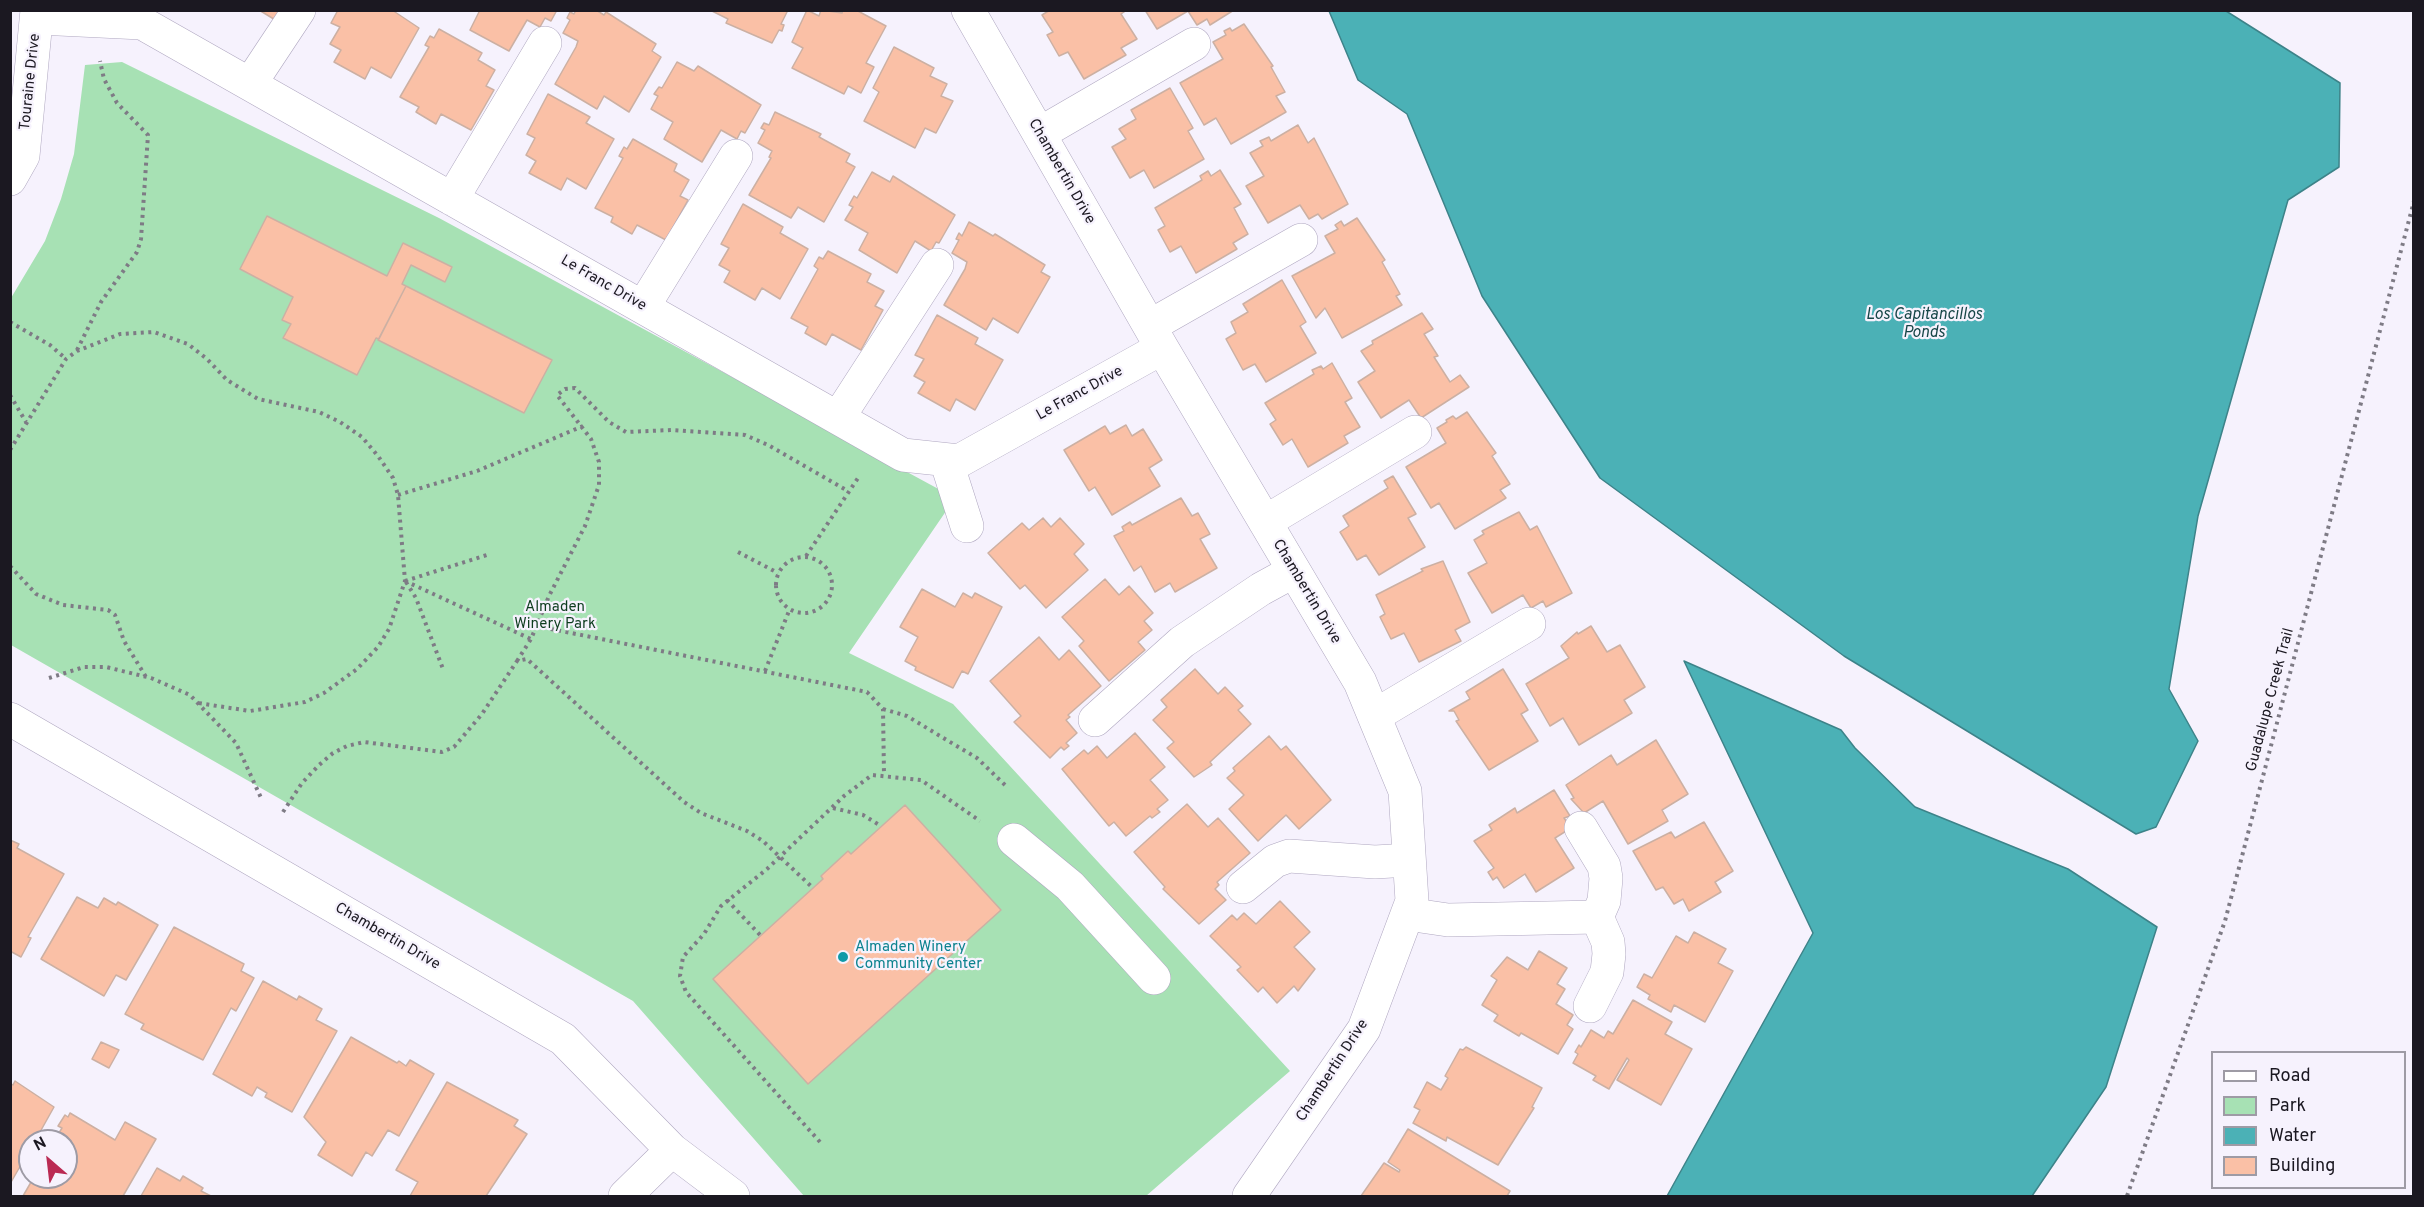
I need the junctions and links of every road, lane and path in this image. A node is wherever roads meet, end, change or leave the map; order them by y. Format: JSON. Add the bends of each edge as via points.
{"nodes":[{"id":1,"x":299,"y":10,"type":"edge"},
{"id":2,"x":968,"y":10,"type":"edge"},
{"id":3,"x":37,"y":14,"type":"edge"},
{"id":4,"x":545,"y":43,"type":"dead end"},
{"id":5,"x":1194,"y":44,"type":"dead end"},
{"id":6,"x":100,"y":61,"type":"dead end"},
{"id":7,"x":250,"y":84,"type":"junction"},
{"id":8,"x":1039,"y":134,"type":"junction"},
{"id":9,"x":736,"y":156,"type":"dead end"},
{"id":10,"x":10,"y":179,"type":"edge"},
{"id":11,"x":452,"y":199,"type":"junction"},
{"id":12,"x":2414,"y":201,"type":"edge"},
{"id":13,"x":1301,"y":240,"type":"dead end"},
{"id":14,"x":937,"y":265,"type":"dead end"},
{"id":15,"x":643,"y":307,"type":"junction"},
{"id":16,"x":10,"y":322,"type":"edge"},
{"id":17,"x":1156,"y":337,"type":"junction"},
{"id":18,"x":77,"y":351,"type":"junction"},
{"id":19,"x":66,"y":359,"type":"junction"},
{"id":20,"x":10,"y":395,"type":"edge"},
{"id":21,"x":838,"y":418,"type":"junction"},
{"id":22,"x":26,"y":422,"type":"junction"},
{"id":23,"x":584,"y":426,"type":"junction"},
{"id":24,"x":1415,"y":432,"type":"dead end"},
{"id":25,"x":10,"y":450,"type":"edge"},
{"id":26,"x":946,"y":460,"type":"junction"},
{"id":27,"x":862,"y":471,"type":"dead end"},
{"id":28,"x":848,"y":491,"type":"junction"},
{"id":29,"x":398,"y":495,"type":"junction"},
{"id":30,"x":1265,"y":522,"type":"junction"},
{"id":31,"x":967,"y":526,"type":"dead end"},
{"id":32,"x":738,"y":552,"type":"dead end"},
{"id":33,"x":489,"y":554,"type":"dead end"},
{"id":34,"x":806,"y":556,"type":"junction"},
{"id":35,"x":10,"y":566,"type":"edge"},
{"id":36,"x":1294,"y":571,"type":"junction"},
{"id":37,"x":778,"y":573,"type":"junction"},
{"id":38,"x":405,"y":581,"type":"junction"},
{"id":39,"x":789,"y":611,"type":"junction"},
{"id":40,"x":1529,"y":624,"type":"dead end"},
{"id":41,"x":536,"y":626,"type":"junction"},
{"id":42,"x":531,"y":639,"type":"junction"},
{"id":43,"x":517,"y":661,"type":"junction"},
{"id":44,"x":443,"y":669,"type":"dead end"},
{"id":45,"x":765,"y":671,"type":"junction"},
{"id":46,"x":146,"y":677,"type":"junction"},
{"id":47,"x":49,"y":678,"type":"dead end"},
{"id":48,"x":198,"y":704,"type":"junction"},
{"id":49,"x":883,"y":709,"type":"junction"},
{"id":50,"x":1374,"y":716,"type":"junction"},
{"id":51,"x":10,"y":719,"type":"edge"},
{"id":52,"x":1095,"y":720,"type":"dead end"},
{"id":53,"x":884,"y":775,"type":"junction"},
{"id":54,"x":1005,"y":785,"type":"dead end"},
{"id":55,"x":262,"y":800,"type":"dead end"},
{"id":56,"x":832,"y":808,"type":"junction"},
{"id":57,"x":283,"y":812,"type":"dead end"},
{"id":58,"x":881,"y":826,"type":"dead end"},
{"id":59,"x":1581,"y":828,"type":"dead end"},
{"id":60,"x":1014,"y":840,"type":"joint"},
{"id":61,"x":779,"y":858,"type":"junction"},
{"id":62,"x":1409,"y":860,"type":"junction"},
{"id":63,"x":1243,"y":887,"type":"dead end"},
{"id":64,"x":813,"y":888,"type":"dead end"},
{"id":65,"x":727,"y":900,"type":"junction"},
{"id":66,"x":1407,"y":914,"type":"junction"},
{"id":67,"x":1597,"y":917,"type":"junction"},
{"id":68,"x":761,"y":936,"type":"dead end"},
{"id":69,"x":1154,"y":978,"type":"dead end"},
{"id":70,"x":1590,"y":1006,"type":"dead end"},
{"id":71,"x":820,"y":1142,"type":"dead end"},
{"id":72,"x":672,"y":1150,"type":"junction"},
{"id":73,"x":625,"y":1197,"type":"edge"},
{"id":74,"x":733,"y":1197,"type":"edge"},
{"id":75,"x":1250,"y":1197,"type":"edge"},
{"id":76,"x":2127,"y":1197,"type":"edge"}],
"edges":[{"from":1,"to":7,"type":"street"},
{"from":2,"to":8,"type":"street","name":"Chambertin Drive"},
{"from":3,"to":7,"type":"street","name":"Le Franc Drive","via":[[142,23]]},
{"from":3,"to":10,"type":"street","name":"Touraine Drive","via":[[23,156]]},
{"from":4,"to":11,"type":"street"},
{"from":5,"to":8,"type":"street"},
{"from":6,"to":18,"type":"path","via":[[104,79],[117,103],[148,135],[141,239],[137,252],[101,302]]},
{"from":7,"to":11,"type":"street","name":"Le Franc Drive"},
{"from":8,"to":17,"type":"street","name":"Chambertin Drive"},
{"from":9,"to":15,"type":"street"},
{"from":11,"to":15,"type":"street","name":"Le Franc Drive"},
{"from":12,"to":76,"type":"path","name":"Guadalupe Creek Trail","via":[[2225,921]]},
{"from":13,"to":17,"type":"street","name":"Le Franc Drive"},
{"from":14,"to":21,"type":"street"},
{"from":15,"to":21,"type":"street","name":"Le Franc Drive"},
{"from":16,"to":19,"type":"path"},
{"from":17,"to":26,"type":"street","name":"Le Franc Drive","via":[[959,461]]},
{"from":17,"to":30,"type":"street","name":"Chambertin Drive"},
{"from":18,"to":19,"type":"path"},
{"from":18,"to":29,"type":"path","via":[[120,334],[154,332],[178,340],[207,359],[242,391],[258,399],[319,412],[362,437],[393,478]]},
{"from":19,"to":22,"type":"path"},
{"from":20,"to":22,"type":"path"},
{"from":21,"to":26,"type":"street","name":"Le Franc Drive","via":[[903,455]]},
{"from":22,"to":25,"type":"path"},
{"from":23,"to":28,"type":"path","via":[[557,395],[564,389],[575,388],[609,422],[626,432],[671,430],[745,435]]},
{"from":23,"to":29,"type":"path","via":[[477,471]]},
{"from":23,"to":41,"type":"path","via":[[598,462],[599,485],[585,526]]},
{"from":24,"to":30,"type":"street"},
{"from":26,"to":31,"type":"street"},
{"from":27,"to":28,"type":"path"},
{"from":28,"to":34,"type":"path"},
{"from":29,"to":38,"type":"path"},
{"from":30,"to":36,"type":"street","name":"Chambertin Drive"},
{"from":32,"to":37,"type":"path"},
{"from":33,"to":38,"type":"path"},
{"from":34,"to":37,"type":"path","via":[[789,561]]},
{"from":34,"to":39,"type":"path","via":[[824,563],[833,585],[824,605],[813,612]]},
{"from":35,"to":46,"type":"path","via":[[36,594],[63,605],[108,610]]},
{"from":36,"to":50,"type":"street","name":"Chambertin Drive","via":[[1360,682]]},
{"from":36,"to":52,"type":"street","via":[[1182,642]]},
{"from":37,"to":39,"type":"path","via":[[776,592]]},
{"from":38,"to":42,"type":"path"},
{"from":38,"to":44,"type":"path","via":[[416,598]]},
{"from":38,"to":48,"type":"path","via":[[378,648],[324,693],[295,704],[250,711]]},
{"from":39,"to":45,"type":"path"},
{"from":40,"to":50,"type":"street"},
{"from":41,"to":42,"type":"path"},
{"from":41,"to":45,"type":"path"},
{"from":42,"to":43,"type":"path"},
{"from":43,"to":57,"type":"path","via":[[482,714],[454,747],[442,752],[364,742],[347,746],[319,765]]},
{"from":43,"to":61,"type":"path","via":[[527,659],[684,802],[723,824],[747,831]]},
{"from":45,"to":49,"type":"path","via":[[867,692]]},
{"from":46,"to":47,"type":"path","via":[[106,667],[84,667]]},
{"from":46,"to":48,"type":"path","via":[[190,695]]},
{"from":48,"to":55,"type":"path","via":[[236,744]]},
{"from":49,"to":53,"type":"path"},
{"from":49,"to":54,"type":"path","via":[[906,716],[945,739]]},
{"from":50,"to":62,"type":"street","name":"Chambertin Drive","via":[[1405,791]]},
{"from":51,"to":72,"type":"street","name":"Chambertin Drive","via":[[563,1039]]},
{"from":53,"to":56,"type":"path","via":[[872,774]]},
{"from":53,"to":60,"type":"path","via":[[921,780],[964,812]]},
{"from":56,"to":58,"type":"path","via":[[863,815]]},
{"from":56,"to":61,"type":"path"},
{"from":59,"to":67,"type":"street","via":[[1604,866],[1604,901]]},
{"from":60,"to":69,"type":"street","via":[[1070,886]]},
{"from":61,"to":64,"type":"path"},
{"from":61,"to":65,"type":"path"},
{"from":62,"to":63,"type":"street","via":[[1375,862],[1289,856],[1275,861]]},
{"from":62,"to":66,"type":"street","name":"Chambertin Drive","via":[[1412,901]]},
{"from":65,"to":68,"type":"path"},
{"from":65,"to":71,"type":"path","via":[[683,957],[680,976],[686,992]]},
{"from":66,"to":67,"type":"street","via":[[1448,920]]},
{"from":66,"to":75,"type":"street","name":"Chambertin Drive","via":[[1364,1029]]},
{"from":67,"to":70,"type":"street","via":[[1609,954],[1606,972]]},
{"from":72,"to":73,"type":"street"},
{"from":72,"to":74,"type":"street","name":"Chambertin Drive"}]}
